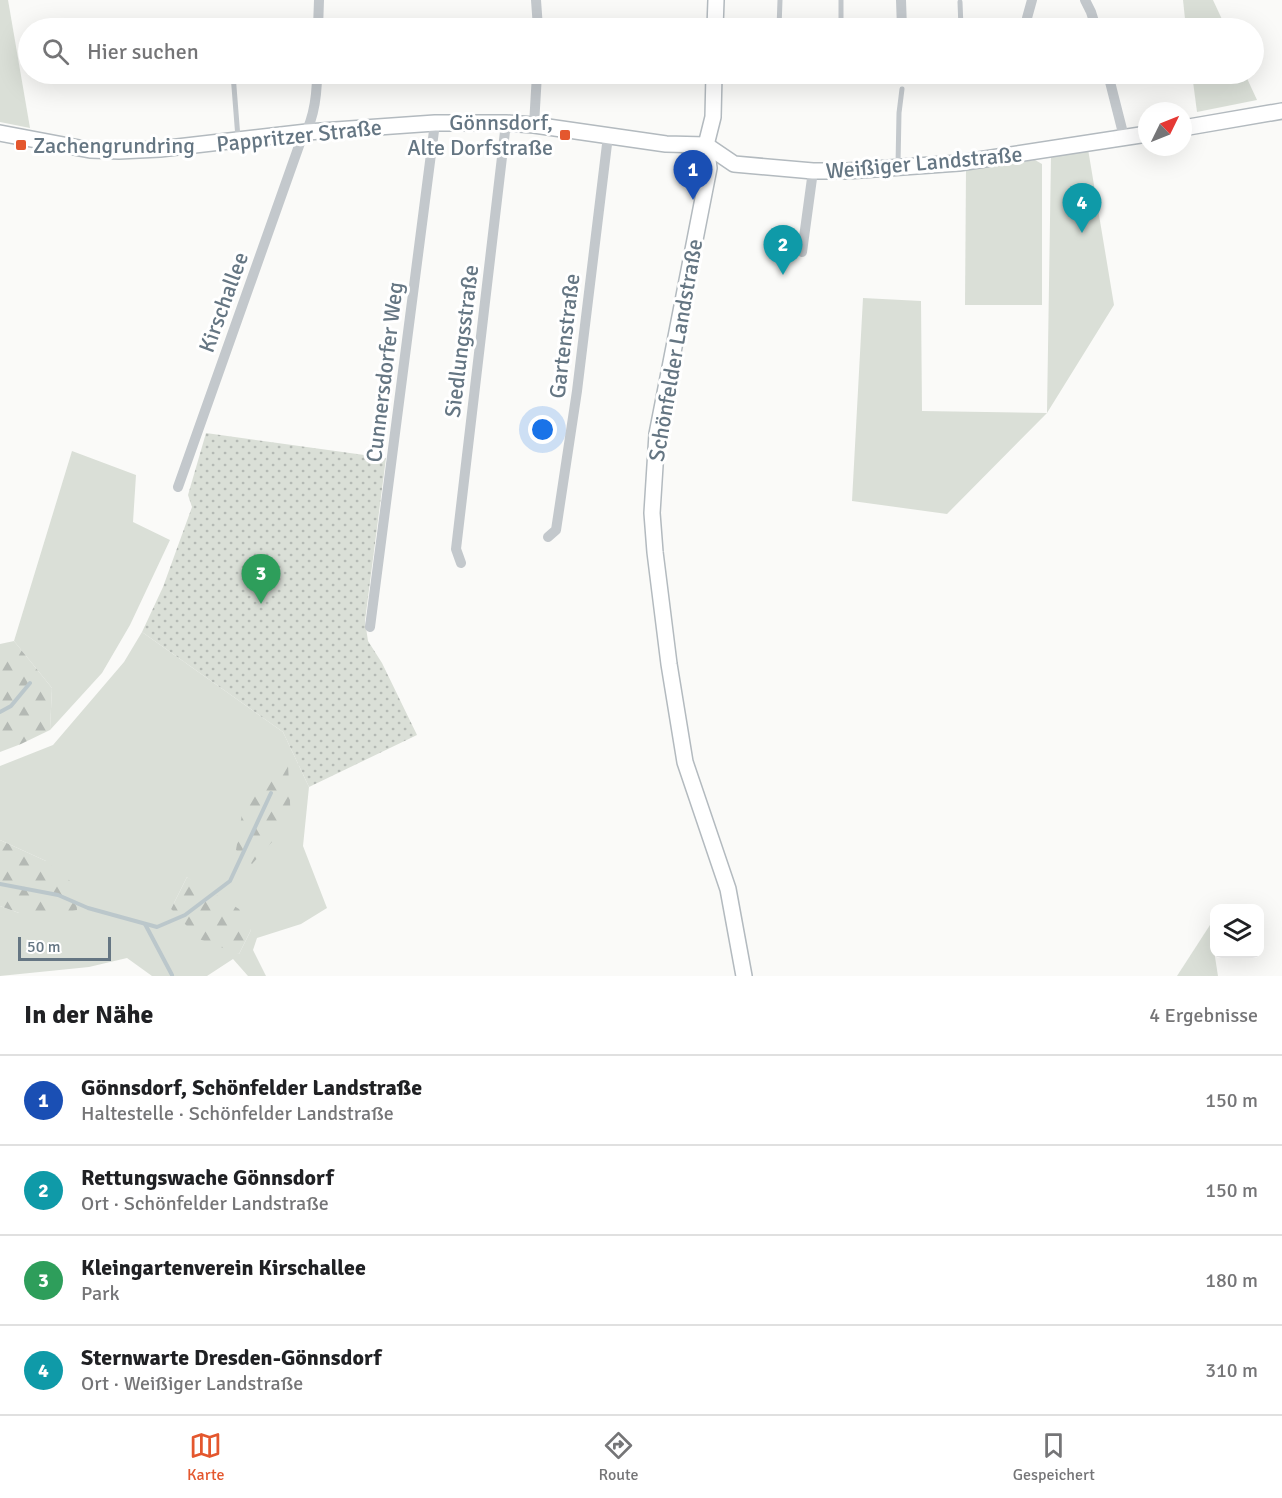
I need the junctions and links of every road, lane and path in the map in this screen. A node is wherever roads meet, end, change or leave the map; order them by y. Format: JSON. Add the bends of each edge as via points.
{"nodes":[{"id":1,"x":319,"y":0,"type":"edge"},
{"id":2,"x":536,"y":0,"type":"edge"},
{"id":3,"x":716,"y":0,"type":"edge"},
{"id":4,"x":780,"y":0,"type":"edge"},
{"id":5,"x":841,"y":0,"type":"edge"},
{"id":6,"x":901,"y":0,"type":"edge"},
{"id":7,"x":1032,"y":0,"type":"edge"},
{"id":8,"x":1085,"y":0,"type":"edge"},
{"id":9,"x":960,"y":2,"type":"dead end"},
{"id":10,"x":318,"y":18,"type":"edge"},
{"id":11,"x":537,"y":18,"type":"edge"},
{"id":12,"x":715,"y":18,"type":"edge"},
{"id":13,"x":779,"y":18,"type":"edge"},
{"id":14,"x":841,"y":18,"type":"edge"},
{"id":15,"x":902,"y":18,"type":"edge"},
{"id":16,"x":961,"y":18,"type":"edge"},
{"id":17,"x":1028,"y":18,"type":"edge"},
{"id":18,"x":1093,"y":18,"type":"edge"},
{"id":19,"x":233,"y":84,"type":"edge"},
{"id":20,"x":316,"y":84,"type":"edge"},
{"id":21,"x":536,"y":84,"type":"edge"},
{"id":22,"x":714,"y":84,"type":"edge"},
{"id":23,"x":1111,"y":84,"type":"edge"},
{"id":24,"x":902,"y":89,"type":"dead end"},
{"id":25,"x":1282,"y":111,"type":"edge"},
{"id":26,"x":435,"y":123,"type":"junction"},
{"id":27,"x":506,"y":123,"type":"junction"},
{"id":28,"x":534,"y":125,"type":"junction"},
{"id":29,"x":1192,"y":126,"type":"edge"},
{"id":30,"x":307,"y":132,"type":"junction"},
{"id":31,"x":0,"y":133,"type":"edge"},
{"id":32,"x":1138,"y":135,"type":"edge"},
{"id":33,"x":608,"y":136,"type":"junction"},
{"id":34,"x":1124,"y":137,"type":"junction"},
{"id":35,"x":238,"y":140,"type":"junction"},
{"id":36,"x":706,"y":145,"type":"junction"},
{"id":37,"x":898,"y":166,"type":"junction"},
{"id":38,"x":813,"y":171,"type":"junction"},
{"id":39,"x":802,"y":252,"type":"dead end"},
{"id":40,"x":178,"y":487,"type":"dead end"},
{"id":41,"x":548,"y":537,"type":"dead end"},
{"id":42,"x":461,"y":563,"type":"dead end"},
{"id":43,"x":370,"y":627,"type":"dead end"},
{"id":44,"x":744,"y":976,"type":"edge"}],
"edges":[{"from":1,"to":10,"type":"street"},
{"from":2,"to":11,"type":"street"},
{"from":3,"to":12,"type":"street"},
{"from":4,"to":13,"type":"lane"},
{"from":5,"to":14,"type":"lane"},
{"from":6,"to":15,"type":"street"},
{"from":7,"to":17,"type":"street"},
{"from":8,"to":18,"type":"street"},
{"from":9,"to":16,"type":"lane"},
{"from":19,"to":35,"type":"lane"},
{"from":20,"to":30,"type":"street","name":"Kirschallee"},
{"from":21,"to":28,"type":"street"},
{"from":22,"to":36,"type":"street","name":"Schönfelder Landstraße","via":[[713,117]]},
{"from":23,"to":34,"type":"street"},
{"from":24,"to":37,"type":"lane"},
{"from":25,"to":29,"type":"street"},
{"from":26,"to":27,"type":"street","name":"Pappritzer Straße"},
{"from":26,"to":30,"type":"street","name":"Pappritzer Straße"},
{"from":26,"to":43,"type":"street","name":"Cunnersdorfer Weg"},
{"from":27,"to":28,"type":"street","name":"Pappritzer Straße"},
{"from":27,"to":42,"type":"street","name":"Siedlungsstraße","via":[[456,549]]},
{"from":28,"to":33,"type":"street","name":"Pappritzer Straße"},
{"from":30,"to":35,"type":"street","name":"Pappritzer Straße"},
{"from":30,"to":40,"type":"street","name":"Kirschallee","via":[[300,142]]},
{"from":31,"to":35,"type":"street","name":"Pappritzer Straße","via":[[90,150],[119,151]]},
{"from":32,"to":34,"type":"street","name":"Weißiger Landstraße"},
{"from":33,"to":36,"type":"street","name":"Pappritzer Straße"},
{"from":33,"to":41,"type":"street","name":"Gartenstraße","via":[[577,391],[556,530]]},
{"from":34,"to":37,"type":"street","name":"Weißiger Landstraße","via":[[959,163]]},
{"from":36,"to":38,"type":"street","name":"Weißiger Landstraße","via":[[734,165]]},
{"from":36,"to":44,"type":"street","name":"Schönfelder Landstraße","via":[[709,168],[657,434],[652,513],[685,762],[728,889]]},
{"from":37,"to":38,"type":"street","name":"Weißiger Landstraße"},
{"from":38,"to":39,"type":"street"}]}
